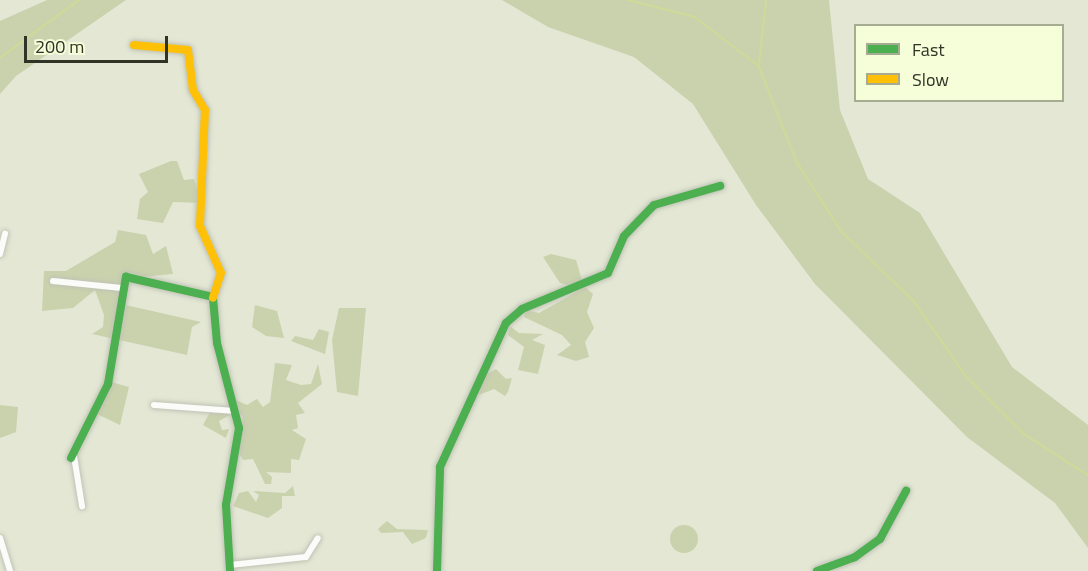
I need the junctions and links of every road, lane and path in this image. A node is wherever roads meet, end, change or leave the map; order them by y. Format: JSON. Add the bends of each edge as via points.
{"nodes":[{"id":1,"x":134,"y":45,"type":"dead end"},
{"id":2,"x":720,"y":186,"type":"dead end"},
{"id":3,"x":5,"y":234,"type":"dead end"},
{"id":4,"x":0,"y":254,"type":"edge"},
{"id":5,"x":52,"y":281,"type":"dead end"},
{"id":6,"x":122,"y":288,"type":"junction"},
{"id":7,"x":213,"y":297,"type":"junction"},
{"id":8,"x":154,"y":405,"type":"dead end"},
{"id":9,"x":235,"y":411,"type":"junction"},
{"id":10,"x":72,"y":457,"type":"joint"},
{"id":11,"x":906,"y":491,"type":"dead end"},
{"id":12,"x":82,"y":506,"type":"dead end"},
{"id":13,"x":0,"y":537,"type":"edge"},
{"id":14,"x":318,"y":538,"type":"dead end"},
{"id":15,"x":261,"y":562,"type":"junction"},
{"id":16,"x":230,"y":568,"type":"edge"},
{"id":17,"x":10,"y":571,"type":"edge"},
{"id":18,"x":263,"y":571,"type":"edge"},
{"id":19,"x":437,"y":571,"type":"edge"},
{"id":20,"x":817,"y":571,"type":"edge"}],
"edges":[{"from":1,"to":7,"type":"street","via":[[189,52],[193,90],[205,110],[205,204],[200,226],[221,273]]},
{"from":2,"to":19,"type":"street","via":[[654,205],[624,236],[608,273],[522,309],[506,322],[440,467]]},
{"from":3,"to":4,"type":"street"},
{"from":5,"to":6,"type":"street"},
{"from":6,"to":7,"type":"street","via":[[126,278]]},
{"from":6,"to":10,"type":"street","via":[[111,374]]},
{"from":7,"to":9,"type":"street","via":[[217,343]]},
{"from":8,"to":9,"type":"street"},
{"from":9,"to":16,"type":"street","via":[[239,432],[226,515]]},
{"from":10,"to":12,"type":"street"},
{"from":11,"to":20,"type":"street","via":[[880,539],[855,557]]},
{"from":13,"to":17,"type":"street"},
{"from":14,"to":15,"type":"street","via":[[306,557]]},
{"from":15,"to":16,"type":"street"},
{"from":15,"to":18,"type":"street"}]}
